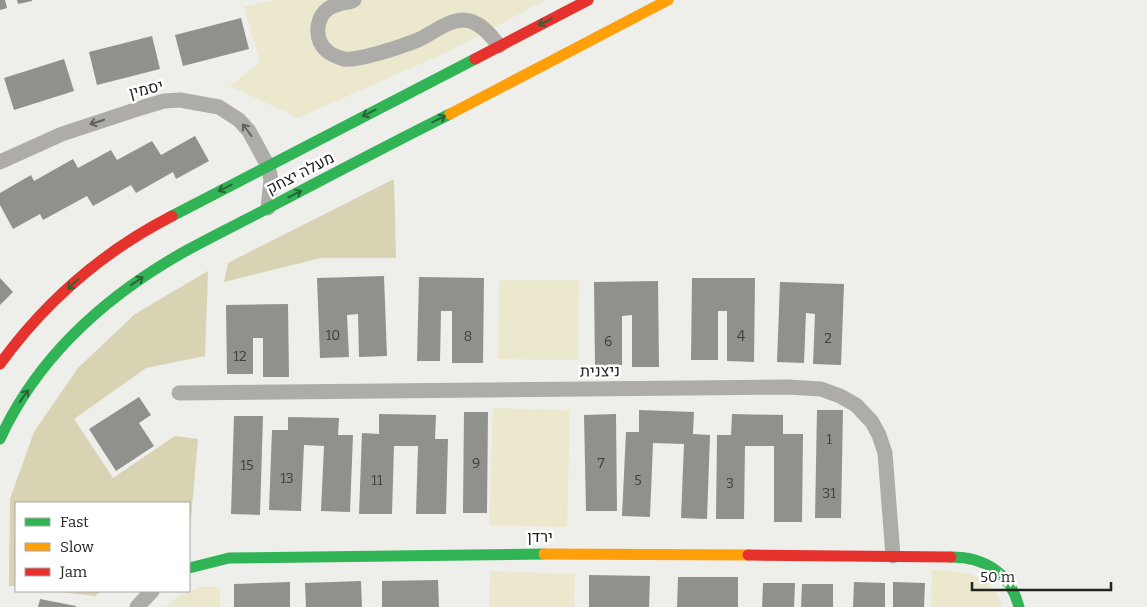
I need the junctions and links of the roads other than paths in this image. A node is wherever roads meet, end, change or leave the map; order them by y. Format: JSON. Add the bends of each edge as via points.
{"nodes":[{"id":1,"x":588,"y":0,"type":"edge"},
{"id":2,"x":668,"y":0,"type":"edge"},
{"id":3,"x":349,"y":2,"type":"dead end"},
{"id":4,"x":500,"y":46,"type":"junction"},
{"id":5,"x":0,"y":162,"type":"edge"},
{"id":6,"x":268,"y":166,"type":"junction"},
{"id":7,"x":268,"y":208,"type":"junction"},
{"id":8,"x":0,"y":364,"type":"edge"},
{"id":9,"x":179,"y":393,"type":"dead end"},
{"id":10,"x":0,"y":438,"type":"edge"},
{"id":11,"x":892,"y":556,"type":"junction"},
{"id":12,"x":190,"y":568,"type":"edge"},
{"id":13,"x":151,"y":592,"type":"edge"},
{"id":14,"x":137,"y":607,"type":"edge"},
{"id":15,"x":1019,"y":607,"type":"edge"}],
"edges":[{"from":1,"to":4,"type":"main road","name":"מעלה יצחק","one_way":true},
{"from":7,"to":2,"type":"main road","name":"מעלה יצחק","one_way":true},
{"from":3,"to":4,"type":"street","via":[[354,0],[330,7],[319,18],[320,45],[332,55],[346,59],[387,50],[465,20],[486,30]]},
{"from":4,"to":6,"type":"main road","name":"מעלה יצחק","one_way":true},
{"from":6,"to":5,"type":"street","name":"יסמין","one_way":true,"via":[[249,131],[239,120],[219,107],[180,100],[164,101],[62,134]]},
{"from":6,"to":7,"type":"street","name":"יסמין","via":[[271,180]]},
{"from":6,"to":8,"type":"main road","name":"מעלה יצחק","one_way":true,"via":[[164,220],[114,251],[56,299]]},
{"from":10,"to":7,"type":"main road","name":"מעלה יצחק","one_way":true,"via":[[35,379],[108,303],[182,253]]},
{"from":9,"to":11,"type":"street","name":"ניצנית","via":[[788,386],[821,389],[856,405],[879,435],[885,453]]},
{"from":11,"to":12,"type":"main road","name":"ירדן","via":[[607,553],[229,558]]},
{"from":11,"to":15,"type":"main road","name":"ירדן","via":[[960,558],[994,568],[1009,584]]},
{"from":13,"to":14,"type":"street"}]}
